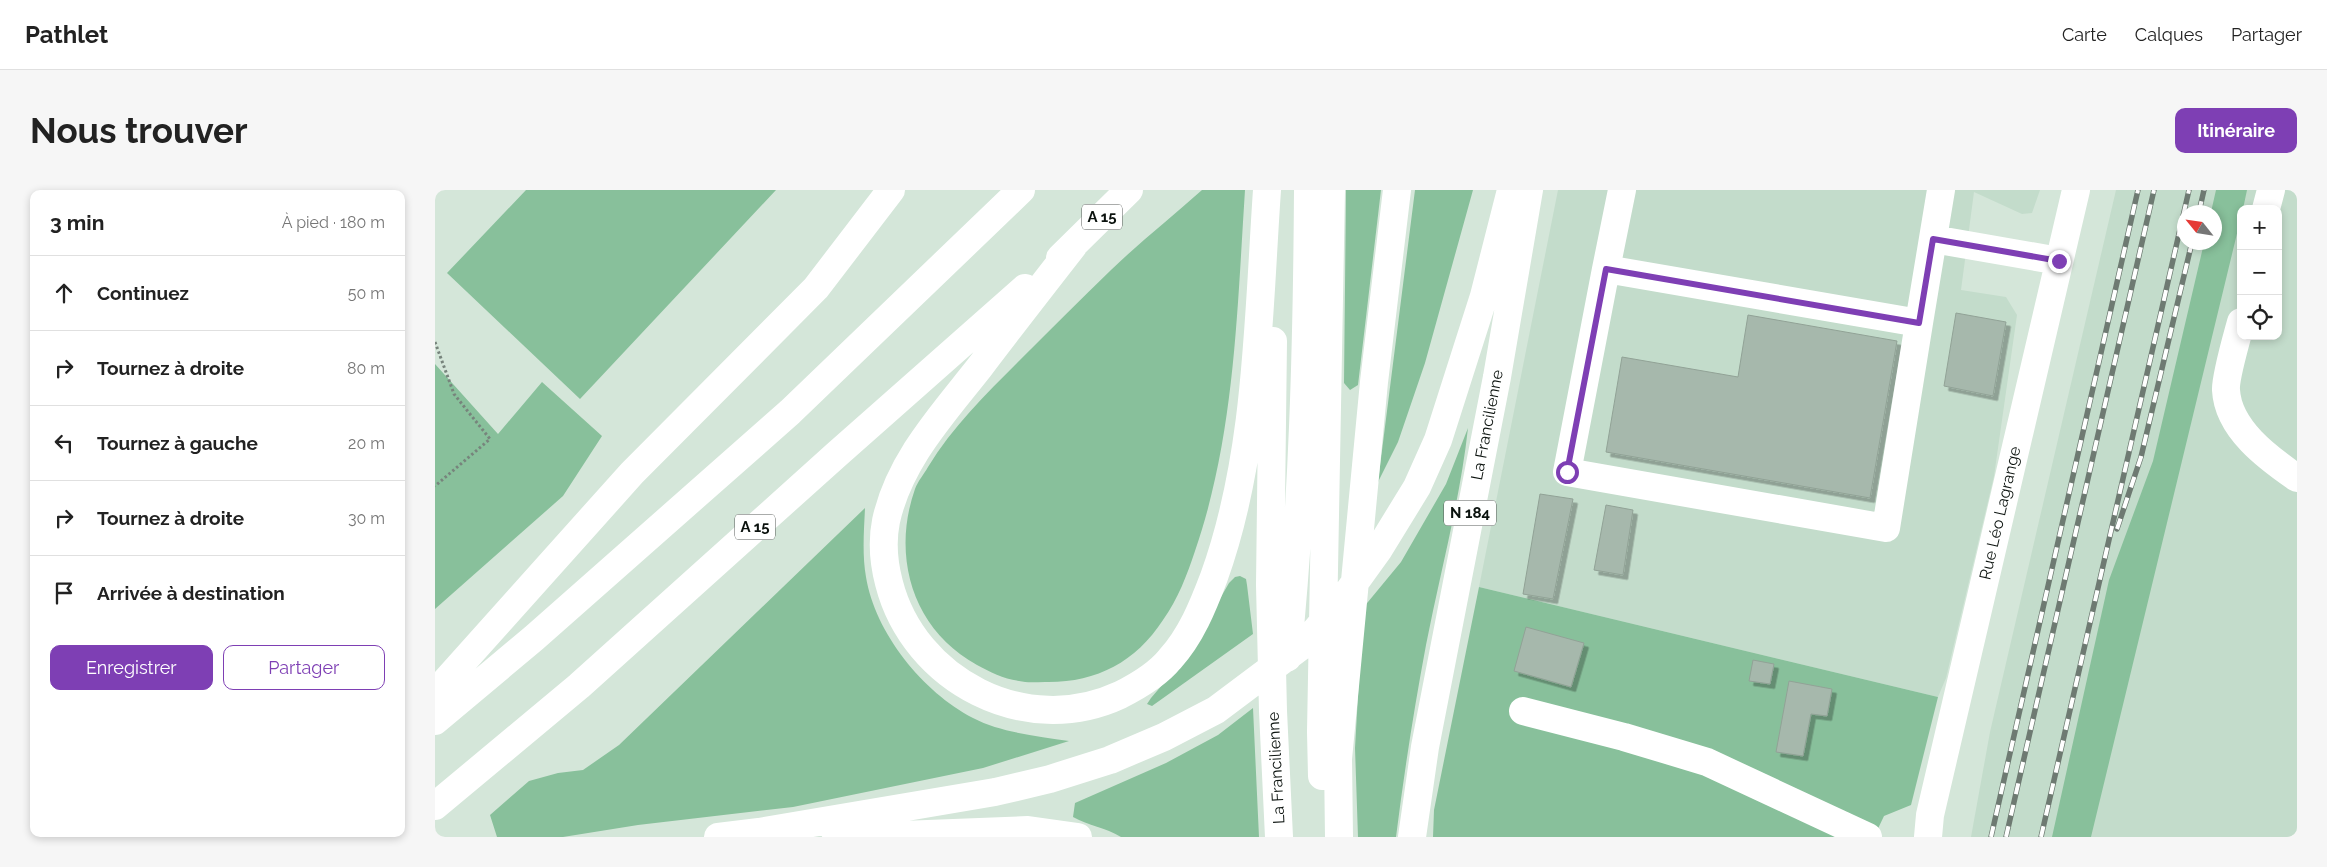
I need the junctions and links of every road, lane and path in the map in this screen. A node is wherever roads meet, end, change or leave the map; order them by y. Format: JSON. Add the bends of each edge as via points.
{"nodes":[{"id":1,"x":891,"y":190,"type":"edge"},
{"id":2,"x":1021,"y":190,"type":"edge"},
{"id":3,"x":1129,"y":190,"type":"edge"},
{"id":4,"x":1267,"y":190,"type":"edge"},
{"id":5,"x":1273,"y":190,"type":"edge"},
{"id":6,"x":1308,"y":190,"type":"edge"},
{"id":7,"x":1331,"y":190,"type":"edge"},
{"id":8,"x":1397,"y":190,"type":"edge"},
{"id":9,"x":1511,"y":190,"type":"edge"},
{"id":10,"x":1529,"y":190,"type":"edge"},
{"id":11,"x":1622,"y":190,"type":"edge"},
{"id":12,"x":1941,"y":190,"type":"edge"},
{"id":13,"x":2076,"y":190,"type":"edge"},
{"id":14,"x":2271,"y":190,"type":"edge"},
{"id":15,"x":2268,"y":205,"type":"edge"},
{"id":16,"x":1933,"y":239,"type":"junction"},
{"id":17,"x":1074,"y":245,"type":"junction"},
{"id":18,"x":2059,"y":261,"type":"junction"},
{"id":19,"x":1606,"y":269,"type":"junction"},
{"id":20,"x":1919,"y":323,"type":"junction"},
{"id":21,"x":2237,"y":339,"type":"edge"},
{"id":22,"x":435,"y":342,"type":"edge"},
{"id":23,"x":2297,"y":478,"type":"edge"},
{"id":24,"x":435,"y":486,"type":"edge"},
{"id":25,"x":435,"y":693,"type":"edge"},
{"id":26,"x":1523,"y":711,"type":"dead end"},
{"id":27,"x":435,"y":721,"type":"edge"},
{"id":28,"x":1275,"y":764,"type":"junction"},
{"id":29,"x":435,"y":806,"type":"edge"},
{"id":30,"x":797,"y":825,"type":"junction"},
{"id":31,"x":718,"y":837,"type":"edge"},
{"id":32,"x":1078,"y":837,"type":"edge"},
{"id":33,"x":1279,"y":837,"type":"edge"},
{"id":34,"x":1325,"y":837,"type":"edge"},
{"id":35,"x":1339,"y":837,"type":"edge"},
{"id":36,"x":1412,"y":837,"type":"edge"},
{"id":37,"x":1868,"y":837,"type":"edge"},
{"id":38,"x":1928,"y":837,"type":"edge"}],
"edges":[{"from":1,"to":25,"type":"main road","via":[[816,288],[632,473]]},
{"from":2,"to":27,"type":"main road","via":[[790,412]]},
{"from":3,"to":17,"type":"main road","number":"A 15"},
{"from":4,"to":17,"type":"main road","via":[[1254,374],[1242,470],[1233,515],[1207,596],[1192,629],[1169,660],[1138,686],[1105,702],[1050,710],[1011,704],[978,693],[929,658],[895,605],[885,564],[885,524],[898,484],[923,440]]},
{"from":5,"to":28,"type":"main road","name":"La Francilienne","via":[[1270,585]]},
{"from":6,"to":28,"type":"main road","via":[[1307,315],[1296,562]]},
{"from":7,"to":34,"type":"main road","via":[[1321,732]]},
{"from":8,"to":35,"type":"main road","via":[[1373,382],[1339,749]]},
{"from":9,"to":30,"type":"main road","via":[[1484,296],[1438,440],[1417,487],[1379,549],[1343,599],[1304,644],[1216,710],[1110,760],[995,792]]},
{"from":10,"to":36,"type":"main road","name":"La Francilienne","number":"N 184","via":[[1497,377],[1425,747]]},
{"from":11,"to":19,"type":"main road"},
{"from":12,"to":16,"type":"main road"},
{"from":13,"to":18,"type":"main road","name":"Rue Léo Lagrange"},
{"from":14,"to":15,"type":"main road"},
{"from":16,"to":18,"type":"main road"},
{"from":16,"to":20,"type":"main road"},
{"from":17,"to":29,"type":"main road","number":"A 15","via":[[579,686]]},
{"from":18,"to":38,"type":"main road","name":"Rue Léo Lagrange","via":[[1930,815]]},
{"from":19,"to":20,"type":"main road"},
{"from":19,"to":20,"type":"main road","via":[[1567,472],[1887,528]]},
{"from":21,"to":23,"type":"main road","via":[[2225,390],[2233,418],[2263,454]]},
{"from":22,"to":24,"type":"path","via":[[454,394],[490,439]]},
{"from":26,"to":37,"type":"main road","via":[[1707,762]]},
{"from":28,"to":33,"type":"main road","name":"La Francilienne"},
{"from":30,"to":31,"type":"main road"},
{"from":30,"to":32,"type":"main road","via":[[902,835],[1028,830]]}]}
